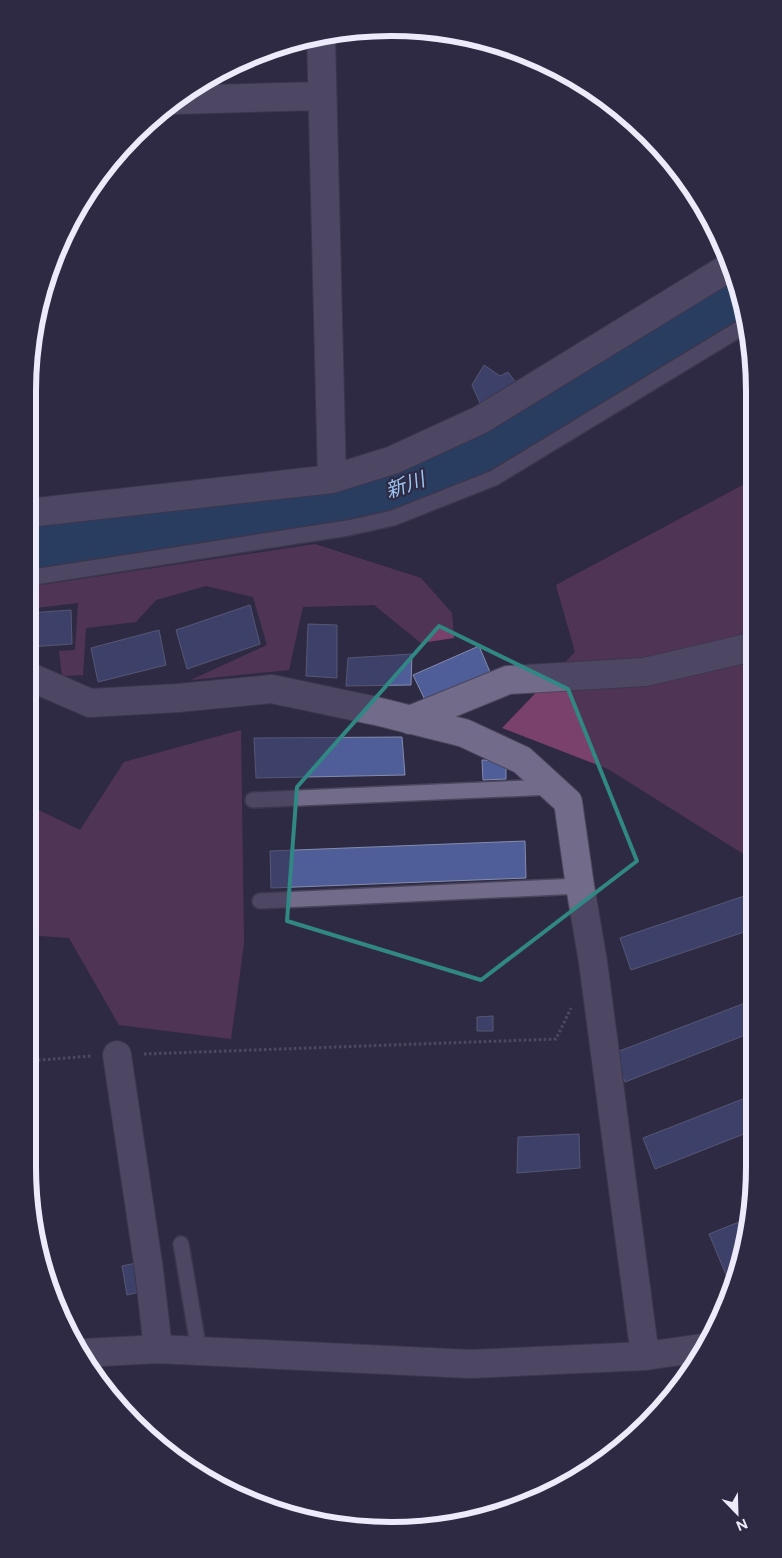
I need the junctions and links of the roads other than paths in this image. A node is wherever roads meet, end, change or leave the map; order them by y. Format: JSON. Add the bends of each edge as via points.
{"nodes":[{"id":1,"x":321,"y":43,"type":"edge"},
{"id":2,"x":322,"y":96,"type":"junction"},
{"id":3,"x":189,"y":100,"type":"edge"},
{"id":4,"x":724,"y":270,"type":"edge"},
{"id":5,"x":740,"y":329,"type":"edge"},
{"id":6,"x":332,"y":479,"type":"junction"},
{"id":7,"x":36,"y":512,"type":"edge"},
{"id":8,"x":36,"y":577,"type":"edge"},
{"id":9,"x":746,"y":648,"type":"edge"},
{"id":10,"x":36,"y":679,"type":"edge"},
{"id":11,"x":410,"y":720,"type":"junction"},
{"id":12,"x":551,"y":787,"type":"junction"},
{"id":13,"x":254,"y":800,"type":"dead end"},
{"id":14,"x":580,"y":886,"type":"junction"},
{"id":15,"x":260,"y":901,"type":"dead end"},
{"id":16,"x":117,"y":1054,"type":"road end"},
{"id":17,"x":181,"y":1244,"type":"dead end"},
{"id":18,"x":158,"y":1349,"type":"junction"},
{"id":19,"x":695,"y":1349,"type":"edge"},
{"id":20,"x":199,"y":1351,"type":"junction"},
{"id":21,"x":89,"y":1353,"type":"edge"},
{"id":22,"x":645,"y":1356,"type":"junction"}],
"edges":[{"from":1,"to":2,"type":"street"},
{"from":2,"to":3,"type":"street"},
{"from":2,"to":6,"type":"street"},
{"from":4,"to":6,"type":"street","via":[[480,420],[393,460]]},
{"from":5,"to":8,"type":"lane","via":[[494,478],[394,518]]},
{"from":6,"to":7,"type":"street"},
{"from":9,"to":11,"type":"street","via":[[645,672],[508,680]]},
{"from":10,"to":11,"type":"street","via":[[90,703],[272,689]]},
{"from":11,"to":12,"type":"street","via":[[464,733],[522,760]]},
{"from":12,"to":13,"type":"lane"},
{"from":12,"to":14,"type":"street","via":[[568,802]]},
{"from":14,"to":15,"type":"lane"},
{"from":14,"to":22,"type":"street"},
{"from":16,"to":18,"type":"street"},
{"from":17,"to":20,"type":"lane"},
{"from":18,"to":20,"type":"street"},
{"from":18,"to":21,"type":"street"},
{"from":19,"to":22,"type":"street"},
{"from":20,"to":22,"type":"street","via":[[470,1364]]}]}
